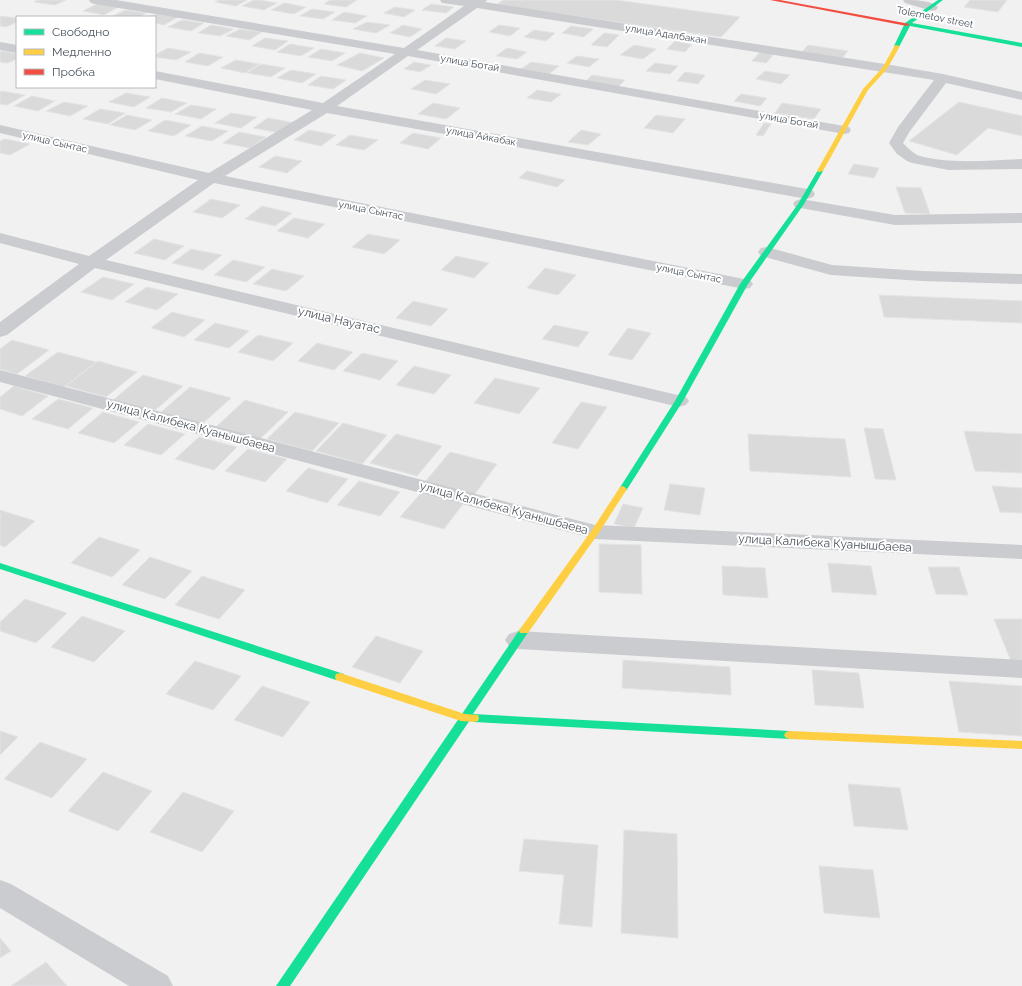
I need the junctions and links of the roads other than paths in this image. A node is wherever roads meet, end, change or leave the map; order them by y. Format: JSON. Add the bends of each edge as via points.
{"nodes":[{"id":1,"x":96,"y":0,"type":"edge"},
{"id":2,"x":446,"y":0,"type":"edge"},
{"id":3,"x":772,"y":0,"type":"edge"},
{"id":4,"x":805,"y":0,"type":"edge"},
{"id":5,"x":909,"y":0,"type":"edge"},
{"id":6,"x":478,"y":2,"type":"edge"},
{"id":7,"x":936,"y":4,"type":"edge"},
{"id":8,"x":912,"y":21,"type":"junction"},
{"id":9,"x":1022,"y":39,"type":"edge"},
{"id":10,"x":1022,"y":45,"type":"edge"},
{"id":11,"x":0,"y":46,"type":"edge"},
{"id":12,"x":16,"y":49,"type":"edge"},
{"id":13,"x":406,"y":52,"type":"junction"},
{"id":14,"x":885,"y":68,"type":"junction"},
{"id":15,"x":156,"y":75,"type":"edge"},
{"id":16,"x":943,"y":78,"type":"junction"},
{"id":17,"x":1022,"y":96,"type":"edge"},
{"id":18,"x":325,"y":108,"type":"junction"},
{"id":19,"x":0,"y":129,"type":"edge"},
{"id":20,"x":844,"y":130,"type":"junction"},
{"id":21,"x":1022,"y":164,"type":"edge"},
{"id":22,"x":211,"y":178,"type":"junction"},
{"id":23,"x":804,"y":199,"type":"junction"},
{"id":24,"x":1022,"y":218,"type":"edge"},
{"id":25,"x":0,"y":238,"type":"edge"},
{"id":26,"x":767,"y":252,"type":"junction"},
{"id":27,"x":92,"y":262,"type":"junction"},
{"id":28,"x":1022,"y":280,"type":"edge"},
{"id":29,"x":744,"y":284,"type":"junction"},
{"id":30,"x":0,"y":331,"type":"edge"},
{"id":31,"x":0,"y":376,"type":"edge"},
{"id":32,"x":679,"y":401,"type":"junction"},
{"id":33,"x":594,"y":532,"type":"junction"},
{"id":34,"x":1022,"y":552,"type":"edge"},
{"id":35,"x":0,"y":566,"type":"edge"},
{"id":36,"x":518,"y":640,"type":"junction"},
{"id":37,"x":1022,"y":669,"type":"edge"},
{"id":38,"x":465,"y":718,"type":"junction"},
{"id":39,"x":1022,"y":745,"type":"edge"},
{"id":40,"x":0,"y":893,"type":"edge"},
{"id":41,"x":157,"y":986,"type":"edge"},
{"id":42,"x":283,"y":986,"type":"edge"}],
"edges":[{"from":1,"to":13,"type":"street","name":"улица Ботай"},
{"from":2,"to":6,"type":"street","name":"улица Адалбакан"},
{"from":3,"to":8,"type":"street","name":"Tolemetov street"},
{"from":4,"to":8,"type":"street","name":"Tolemetov street"},
{"from":5,"to":7,"type":"street"},
{"from":6,"to":13,"type":"street"},
{"from":6,"to":14,"type":"street","name":"улица Адалбакан"},
{"from":7,"to":8,"type":"street"},
{"from":8,"to":9,"type":"street","name":"Tolemetov street"},
{"from":8,"to":10,"type":"street","name":"Tolemetov street"},
{"from":8,"to":14,"type":"street"},
{"from":11,"to":12,"type":"street"},
{"from":13,"to":18,"type":"street"},
{"from":13,"to":20,"type":"street","name":"улица Ботай"},
{"from":14,"to":16,"type":"street","name":"улица Адалбакан"},
{"from":14,"to":20,"type":"street","via":[[866,88]]},
{"from":15,"to":18,"type":"street","name":"улица Айкабак"},
{"from":16,"to":17,"type":"street","name":"улица Адалбакан"},
{"from":16,"to":21,"type":"street","via":[[903,130],[896,143],[902,151],[912,158],[949,165]]},
{"from":18,"to":22,"type":"street"},
{"from":18,"to":23,"type":"street","name":"улица Айкабак"},
{"from":19,"to":22,"type":"street","name":"улица Сынтас"},
{"from":20,"to":23,"type":"street"},
{"from":22,"to":27,"type":"street"},
{"from":22,"to":29,"type":"street","name":"улица Сынтас"},
{"from":23,"to":24,"type":"street","name":"улица Айкабак","via":[[895,220]]},
{"from":23,"to":26,"type":"street"},
{"from":25,"to":27,"type":"street","name":"улица Науатас"},
{"from":26,"to":28,"type":"street","via":[[831,270]]},
{"from":26,"to":29,"type":"street"},
{"from":27,"to":30,"type":"street"},
{"from":27,"to":32,"type":"street","name":"улица Науатас"},
{"from":29,"to":32,"type":"street"},
{"from":31,"to":33,"type":"street","name":"улица Калибека Куанышбаева"},
{"from":32,"to":33,"type":"street"},
{"from":33,"to":34,"type":"street","name":"улица Калибека Куанышбаева"},
{"from":33,"to":36,"type":"street"},
{"from":35,"to":38,"type":"street"},
{"from":36,"to":37,"type":"street"},
{"from":36,"to":38,"type":"street"},
{"from":38,"to":39,"type":"street"},
{"from":38,"to":42,"type":"street"},
{"from":40,"to":41,"type":"street"}]}
